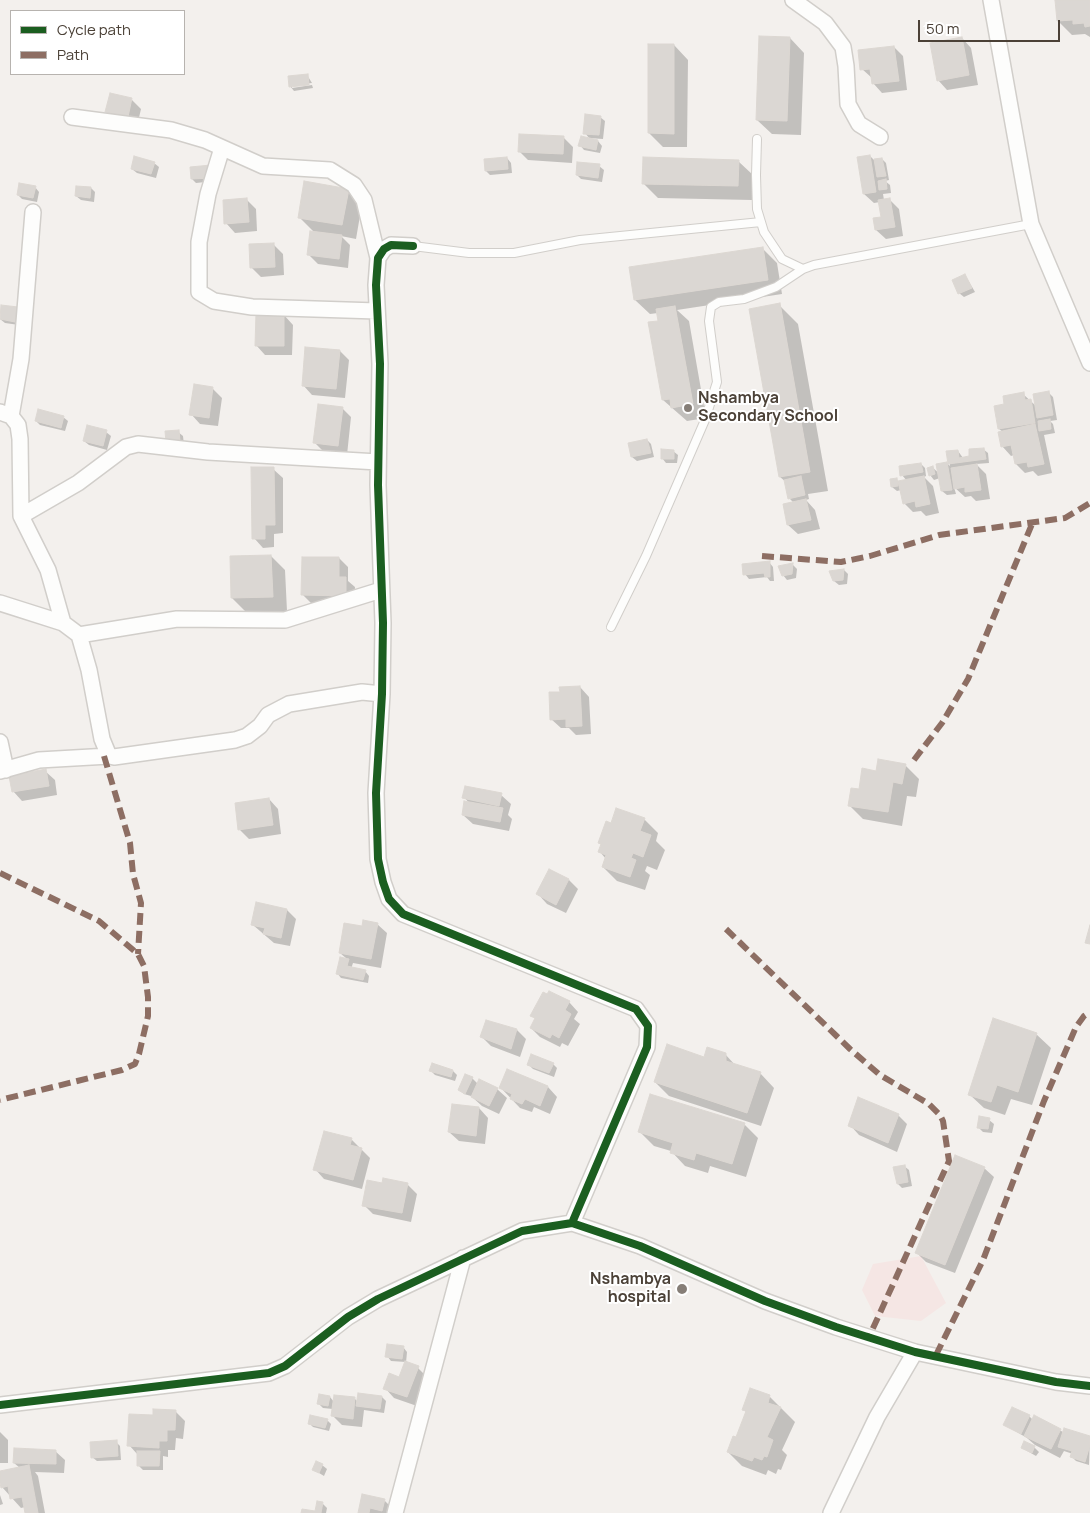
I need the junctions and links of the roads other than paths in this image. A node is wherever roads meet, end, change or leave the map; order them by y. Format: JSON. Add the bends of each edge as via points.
{"nodes":[{"id":1,"x":793,"y":0,"type":"edge"},
{"id":2,"x":991,"y":0,"type":"edge"},
{"id":3,"x":72,"y":117,"type":"dead end"},
{"id":4,"x":880,"y":137,"type":"dead end"},
{"id":5,"x":757,"y":139,"type":"dead end"},
{"id":6,"x":222,"y":148,"type":"junction"},
{"id":7,"x":33,"y":212,"type":"dead end"},
{"id":8,"x":762,"y":222,"type":"junction"},
{"id":9,"x":1031,"y":224,"type":"junction"},
{"id":10,"x":413,"y":246,"type":"joint"},
{"id":11,"x":378,"y":258,"type":"junction"},
{"id":12,"x":803,"y":269,"type":"junction"},
{"id":13,"x":377,"y":311,"type":"junction"},
{"id":14,"x":1090,"y":363,"type":"edge"},
{"id":15,"x":5,"y":414,"type":"edge"},
{"id":16,"x":378,"y":462,"type":"junction"},
{"id":17,"x":21,"y":516,"type":"junction"},
{"id":18,"x":381,"y":590,"type":"junction"},
{"id":19,"x":0,"y":603,"type":"edge"},
{"id":20,"x":64,"y":623,"type":"junction"},
{"id":21,"x":611,"y":626,"type":"dead end"},
{"id":22,"x":79,"y":635,"type":"junction"},
{"id":23,"x":382,"y":694,"type":"junction"},
{"id":24,"x":0,"y":742,"type":"edge"},
{"id":25,"x":109,"y":756,"type":"junction"},
{"id":26,"x":3,"y":771,"type":"edge"},
{"id":27,"x":572,"y":1223,"type":"junction"},
{"id":28,"x":463,"y":1258,"type":"junction"},
{"id":29,"x":915,"y":1352,"type":"junction"},
{"id":30,"x":1090,"y":1386,"type":"edge"},
{"id":31,"x":0,"y":1405,"type":"edge"},
{"id":32,"x":394,"y":1513,"type":"edge"},
{"id":33,"x":831,"y":1513,"type":"edge"}],
"edges":[{"from":1,"to":4,"type":"street","via":[[825,23],[843,47],[848,104],[859,124]]},
{"from":2,"to":9,"type":"street"},
{"from":3,"to":6,"type":"street","via":[[172,130]]},
{"from":5,"to":8,"type":"lane","via":[[756,175]]},
{"from":6,"to":11,"type":"street","via":[[263,166],[330,170],[344,177],[364,200]]},
{"from":6,"to":13,"type":"street","via":[[208,194],[199,242],[199,292],[214,300],[252,307]]},
{"from":7,"to":15,"type":"street","via":[[21,359]]},
{"from":8,"to":10,"type":"lane","via":[[580,240],[514,253],[468,253]]},
{"from":8,"to":12,"type":"lane","via":[[775,252]]},
{"from":9,"to":12,"type":"lane"},
{"from":9,"to":14,"type":"street"},
{"from":10,"to":11,"type":"street","via":[[391,245],[384,248]]},
{"from":11,"to":13,"type":"street"},
{"from":12,"to":21,"type":"lane","via":[[776,287],[744,299],[718,302],[712,307],[709,320],[716,382],[707,413],[646,556]]},
{"from":13,"to":16,"type":"street","via":[[380,364]]},
{"from":15,"to":17,"type":"street","via":[[18,425]]},
{"from":16,"to":17,"type":"street","via":[[208,452],[138,444],[126,447],[78,483]]},
{"from":16,"to":18,"type":"street"},
{"from":17,"to":20,"type":"street","via":[[48,570]]},
{"from":18,"to":22,"type":"street","via":[[285,620],[177,619]]},
{"from":18,"to":23,"type":"street"},
{"from":19,"to":20,"type":"street"},
{"from":20,"to":22,"type":"street"},
{"from":22,"to":25,"type":"street","via":[[102,739]]},
{"from":23,"to":25,"type":"street","via":[[362,692],[289,704],[268,715],[247,736],[235,740],[139,755]]},
{"from":23,"to":27,"type":"street","via":[[376,793],[378,859],[389,899],[403,914],[636,1008],[648,1026],[647,1047]]},
{"from":24,"to":26,"type":"street"},
{"from":25,"to":26,"type":"street","via":[[40,760]]},
{"from":27,"to":28,"type":"street","via":[[522,1231]]},
{"from":27,"to":29,"type":"street","via":[[640,1246],[765,1301]]},
{"from":28,"to":31,"type":"street","via":[[378,1299],[348,1317],[286,1366],[270,1373]]},
{"from":28,"to":32,"type":"street"},
{"from":29,"to":30,"type":"street","via":[[1056,1382]]},
{"from":29,"to":33,"type":"street","via":[[877,1417]]}]}
